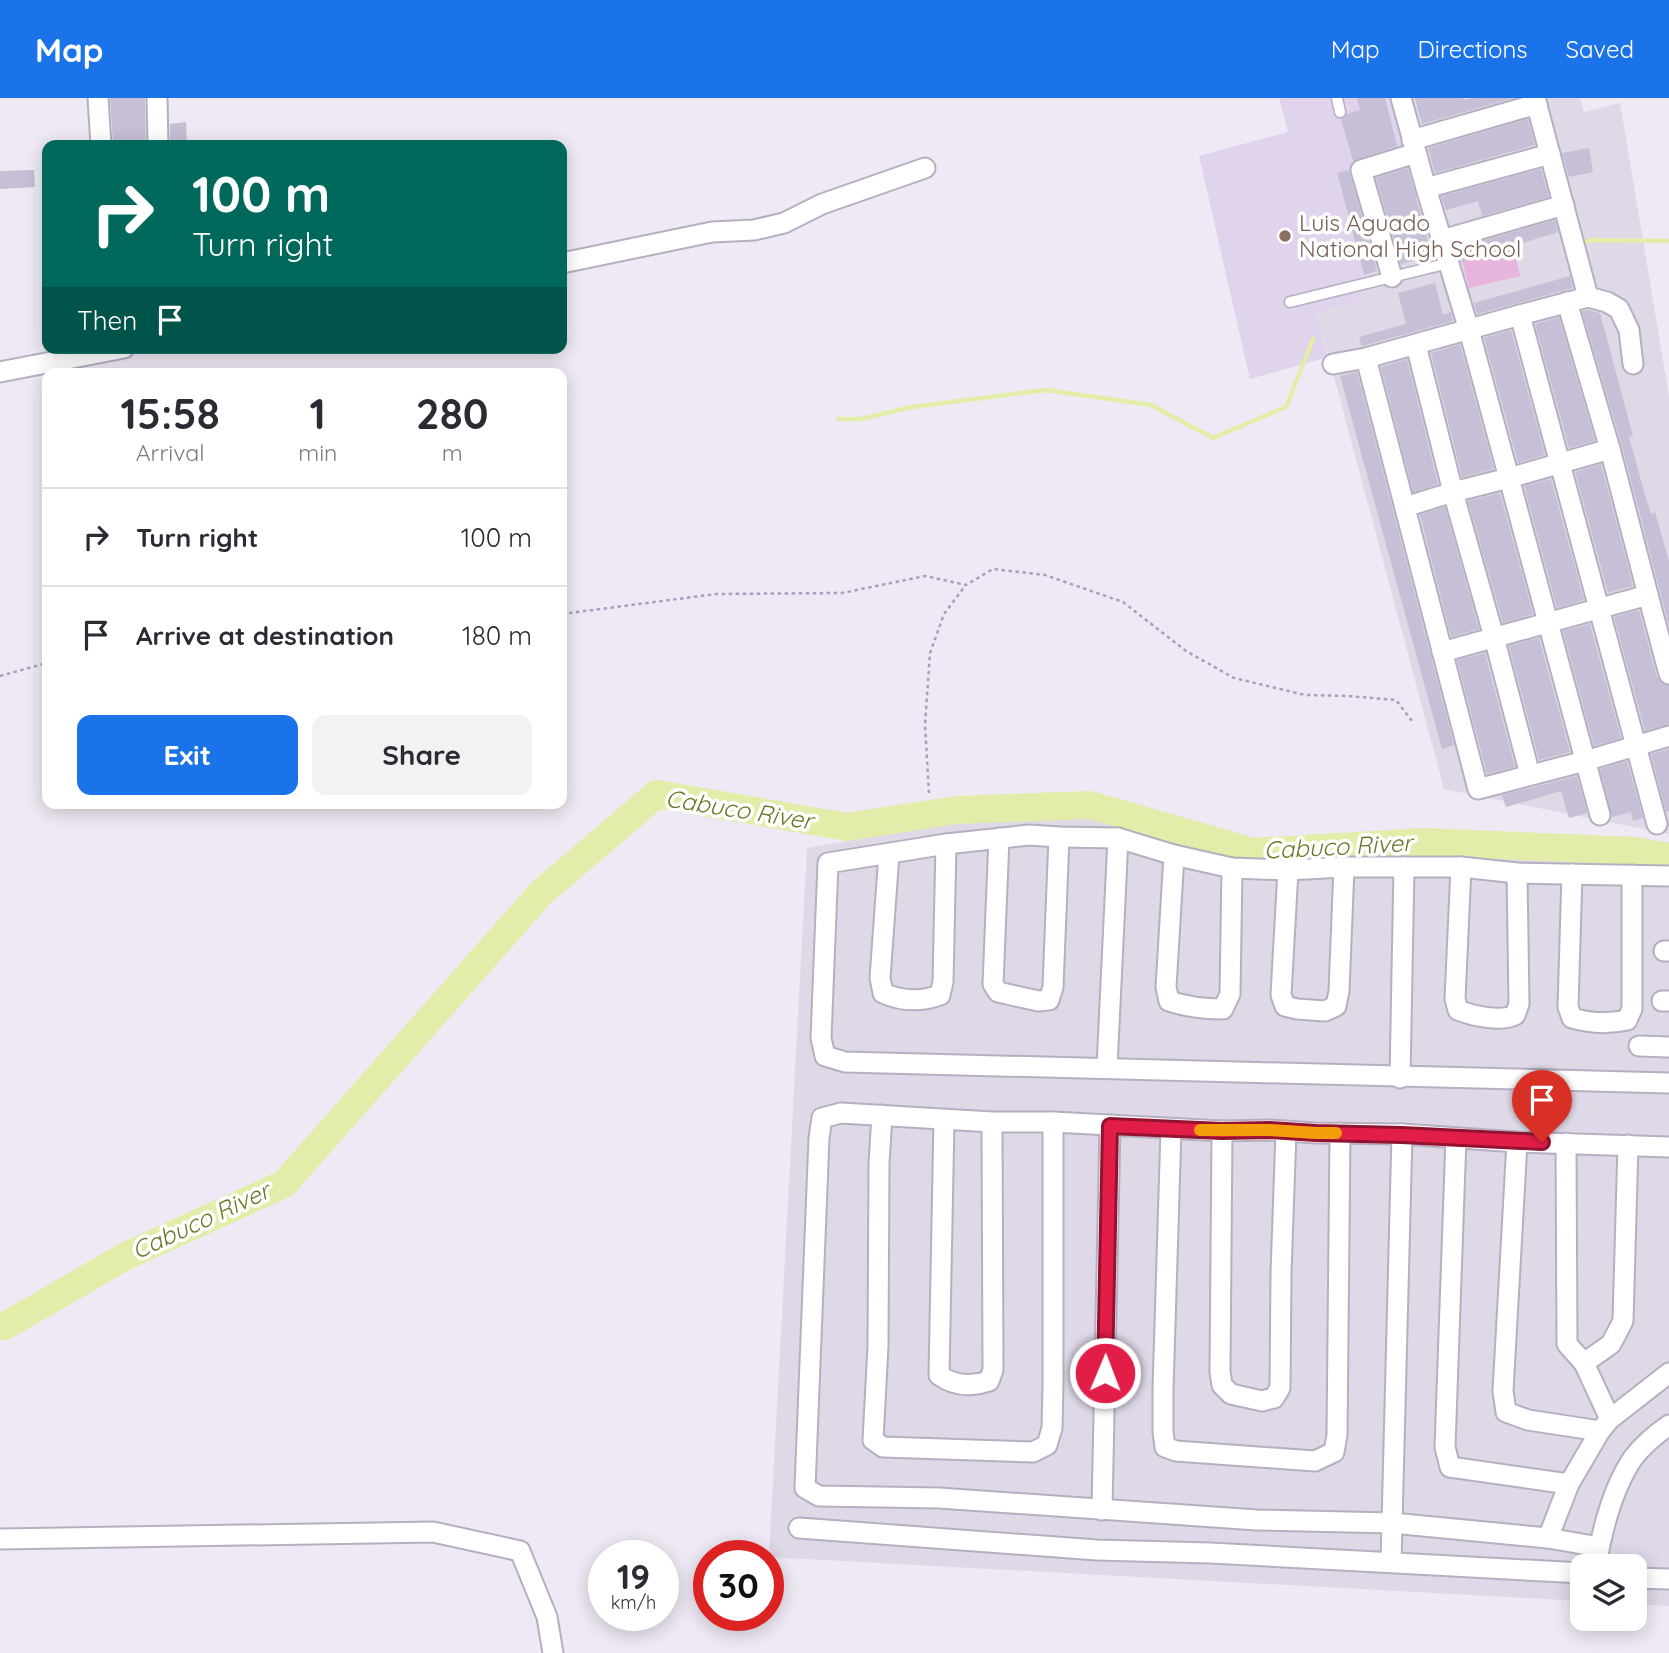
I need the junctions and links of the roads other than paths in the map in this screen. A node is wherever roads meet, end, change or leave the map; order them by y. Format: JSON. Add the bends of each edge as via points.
{"nodes":[{"id":1,"x":98,"y":98,"type":"edge"},
{"id":2,"x":156,"y":98,"type":"edge"},
{"id":3,"x":1337,"y":98,"type":"edge"},
{"id":4,"x":1401,"y":98,"type":"edge"},
{"id":5,"x":1536,"y":101,"type":"edge"},
{"id":6,"x":1340,"y":112,"type":"dead end"},
{"id":7,"x":101,"y":140,"type":"edge"},
{"id":8,"x":158,"y":140,"type":"edge"},
{"id":9,"x":1414,"y":146,"type":"junction"},
{"id":10,"x":1550,"y":154,"type":"junction"},
{"id":11,"x":925,"y":168,"type":"dead end"},
{"id":12,"x":1426,"y":188,"type":"junction"},
{"id":13,"x":1564,"y":205,"type":"junction"},
{"id":14,"x":1442,"y":240,"type":"junction"},
{"id":15,"x":567,"y":262,"type":"edge"},
{"id":16,"x":1449,"y":263,"type":"junction"},
{"id":17,"x":1392,"y":277,"type":"junction"},
{"id":18,"x":1588,"y":298,"type":"junction"},
{"id":19,"x":1290,"y":302,"type":"dead end"},
{"id":20,"x":1567,"y":302,"type":"junction"},
{"id":21,"x":1520,"y":315,"type":"junction"},
{"id":22,"x":1469,"y":330,"type":"junction"},
{"id":23,"x":1416,"y":345,"type":"junction"},
{"id":24,"x":93,"y":354,"type":"edge"},
{"id":25,"x":1366,"y":358,"type":"junction"},
{"id":26,"x":1333,"y":364,"type":"dead end"},
{"id":27,"x":1633,"y":365,"type":"dead end"},
{"id":28,"x":0,"y":372,"type":"edge"},
{"id":29,"x":1610,"y":449,"type":"junction"},
{"id":30,"x":1560,"y":463,"type":"junction"},
{"id":31,"x":1509,"y":478,"type":"junction"},
{"id":32,"x":1453,"y":492,"type":"junction"},
{"id":33,"x":1405,"y":507,"type":"junction"},
{"id":34,"x":1648,"y":595,"type":"junction"},
{"id":35,"x":1599,"y":608,"type":"junction"},
{"id":36,"x":1548,"y":623,"type":"junction"},
{"id":37,"x":1494,"y":637,"type":"junction"},
{"id":38,"x":1442,"y":652,"type":"junction"},
{"id":39,"x":1669,"y":674,"type":"edge"},
{"id":40,"x":1669,"y":736,"type":"edge"},
{"id":41,"x":1636,"y":746,"type":"junction"},
{"id":42,"x":1585,"y":761,"type":"junction"},
{"id":43,"x":1530,"y":775,"type":"junction"},
{"id":44,"x":1600,"y":815,"type":"dead end"},
{"id":45,"x":1657,"y":824,"type":"dead end"},
{"id":46,"x":1059,"y":837,"type":"junction"},
{"id":47,"x":999,"y":838,"type":"junction"},
{"id":48,"x":1118,"y":838,"type":"junction"},
{"id":49,"x":946,"y":844,"type":"junction"},
{"id":50,"x":888,"y":854,"type":"junction"},
{"id":51,"x":1174,"y":855,"type":"junction"},
{"id":52,"x":1344,"y":867,"type":"junction"},
{"id":53,"x":1404,"y":867,"type":"junction"},
{"id":54,"x":1461,"y":867,"type":"junction"},
{"id":55,"x":1232,"y":868,"type":"junction"},
{"id":56,"x":1287,"y":870,"type":"junction"},
{"id":57,"x":1517,"y":873,"type":"junction"},
{"id":58,"x":1572,"y":874,"type":"junction"},
{"id":59,"x":1632,"y":875,"type":"junction"},
{"id":60,"x":1669,"y":876,"type":"edge"},
{"id":61,"x":1639,"y":1046,"type":"dead end"},
{"id":62,"x":1669,"y":1047,"type":"edge"},
{"id":63,"x":1107,"y":1068,"type":"junction"},
{"id":64,"x":1399,"y":1077,"type":"junction"},
{"id":65,"x":1669,"y":1083,"type":"edge"},
{"id":66,"x":882,"y":1115,"type":"junction"},
{"id":67,"x":944,"y":1120,"type":"junction"},
{"id":68,"x":992,"y":1122,"type":"junction"},
{"id":69,"x":1053,"y":1122,"type":"junction"},
{"id":70,"x":1110,"y":1126,"type":"junction"},
{"id":71,"x":1171,"y":1129,"type":"junction"},
{"id":72,"x":1222,"y":1131,"type":"junction"},
{"id":73,"x":1286,"y":1132,"type":"junction"},
{"id":74,"x":1340,"y":1133,"type":"junction"},
{"id":75,"x":1402,"y":1135,"type":"junction"},
{"id":76,"x":1456,"y":1138,"type":"junction"},
{"id":77,"x":1517,"y":1142,"type":"junction"},
{"id":78,"x":1566,"y":1143,"type":"junction"},
{"id":79,"x":1628,"y":1145,"type":"junction"},
{"id":80,"x":1669,"y":1147,"type":"edge"},
{"id":81,"x":1584,"y":1363,"type":"junction"},
{"id":82,"x":1669,"y":1373,"type":"edge"},
{"id":83,"x":1669,"y":1424,"type":"edge"},
{"id":84,"x":1605,"y":1425,"type":"junction"},
{"id":85,"x":1569,"y":1484,"type":"junction"},
{"id":86,"x":1101,"y":1510,"type":"junction"},
{"id":87,"x":1392,"y":1523,"type":"junction"},
{"id":88,"x":799,"y":1528,"type":"dead end"},
{"id":89,"x":1548,"y":1538,"type":"junction"},
{"id":90,"x":0,"y":1539,"type":"edge"},
{"id":91,"x":1589,"y":1554,"type":"edge"},
{"id":92,"x":1598,"y":1554,"type":"edge"},
{"id":93,"x":1391,"y":1562,"type":"junction"},
{"id":94,"x":1570,"y":1572,"type":"edge"},
{"id":95,"x":1647,"y":1578,"type":"edge"},
{"id":96,"x":1669,"y":1579,"type":"edge"},
{"id":97,"x":553,"y":1653,"type":"edge"}],
"edges":[{"from":1,"to":7,"type":"street"},
{"from":2,"to":8,"type":"street"},
{"from":3,"to":6,"type":"lane"},
{"from":4,"to":9,"type":"street"},
{"from":5,"to":9,"type":"street"},
{"from":5,"to":10,"type":"street"},
{"from":9,"to":12,"type":"street"},
{"from":9,"to":17,"type":"street","via":[[1361,170]]},
{"from":10,"to":12,"type":"street"},
{"from":10,"to":13,"type":"street"},
{"from":11,"to":15,"type":"street","via":[[822,204],[784,223],[712,232]]},
{"from":12,"to":14,"type":"street"},
{"from":13,"to":14,"type":"street"},
{"from":13,"to":18,"type":"street"},
{"from":14,"to":16,"type":"street"},
{"from":16,"to":17,"type":"lane"},
{"from":16,"to":22,"type":"street"},
{"from":17,"to":19,"type":"lane"},
{"from":18,"to":20,"type":"street"},
{"from":18,"to":27,"type":"street","via":[[1619,309],[1629,330]]},
{"from":20,"to":21,"type":"street"},
{"from":20,"to":29,"type":"street"},
{"from":21,"to":22,"type":"street"},
{"from":21,"to":30,"type":"street"},
{"from":22,"to":23,"type":"street"},
{"from":22,"to":31,"type":"street"},
{"from":23,"to":25,"type":"street"},
{"from":23,"to":32,"type":"street"},
{"from":24,"to":28,"type":"street"},
{"from":25,"to":26,"type":"street"},
{"from":25,"to":33,"type":"street"},
{"from":29,"to":30,"type":"street"},
{"from":29,"to":34,"type":"street"},
{"from":30,"to":31,"type":"street"},
{"from":30,"to":35,"type":"street"},
{"from":31,"to":32,"type":"street"},
{"from":31,"to":36,"type":"street"},
{"from":32,"to":33,"type":"street"},
{"from":32,"to":37,"type":"street"},
{"from":33,"to":38,"type":"street"},
{"from":34,"to":35,"type":"street"},
{"from":34,"to":39,"type":"street"},
{"from":35,"to":36,"type":"street"},
{"from":35,"to":41,"type":"street"},
{"from":36,"to":37,"type":"street"},
{"from":36,"to":42,"type":"street"},
{"from":37,"to":38,"type":"street"},
{"from":37,"to":43,"type":"street"},
{"from":38,"to":43,"type":"street","via":[[1478,789]]},
{"from":40,"to":41,"type":"street"},
{"from":41,"to":42,"type":"street"},
{"from":41,"to":45,"type":"street"},
{"from":42,"to":43,"type":"street"},
{"from":42,"to":44,"type":"street"},
{"from":46,"to":47,"type":"street"},
{"from":46,"to":47,"type":"street","via":[[1053,987],[1049,1000],[1038,1001],[998,992],[993,984]]},
{"from":46,"to":48,"type":"street"},
{"from":47,"to":49,"type":"street"},
{"from":48,"to":51,"type":"street"},
{"from":48,"to":63,"type":"street"},
{"from":49,"to":50,"type":"street"},
{"from":49,"to":50,"type":"street","via":[[943,982],[940,995],[926,1000],[883,993],[880,978]]},
{"from":50,"to":63,"type":"street","via":[[828,863],[821,1038],[825,1056],[845,1062]]},
{"from":51,"to":55,"type":"street"},
{"from":51,"to":55,"type":"street","via":[[1166,987],[1169,1001],[1182,1005],[1223,1009],[1230,994]]},
{"from":52,"to":53,"type":"street"},
{"from":52,"to":56,"type":"street"},
{"from":52,"to":56,"type":"street","via":[[1339,991],[1336,1006],[1325,1011],[1285,1006],[1281,995]]},
{"from":53,"to":54,"type":"street"},
{"from":53,"to":64,"type":"street"},
{"from":54,"to":57,"type":"street"},
{"from":54,"to":57,"type":"street","via":[[1458,1010],[1507,1019],[1515,1015],[1519,1004]]},
{"from":55,"to":56,"type":"street"},
{"from":57,"to":58,"type":"street"},
{"from":58,"to":59,"type":"street"},
{"from":58,"to":59,"type":"street","via":[[1568,1007],[1572,1018],[1615,1023],[1627,1020],[1632,1009]]},
{"from":59,"to":60,"type":"street"},
{"from":61,"to":62,"type":"street"},
{"from":63,"to":64,"type":"street"},
{"from":64,"to":65,"type":"street"},
{"from":66,"to":67,"type":"street"},
{"from":66,"to":69,"type":"street","via":[[873,1440],[883,1447],[1033,1452],[1047,1445],[1053,1384]]},
{"from":66,"to":86,"type":"street","via":[[841,1113],[822,1118],[805,1488],[818,1496],[939,1498]]},
{"from":67,"to":68,"type":"street"},
{"from":67,"to":68,"type":"street","via":[[939,1375],[949,1382],[976,1385],[989,1381],[993,1370]]},
{"from":68,"to":69,"type":"street"},
{"from":69,"to":70,"type":"street"},
{"from":70,"to":71,"type":"street"},
{"from":70,"to":86,"type":"street"},
{"from":71,"to":72,"type":"street"},
{"from":71,"to":74,"type":"street","via":[[1164,1447],[1315,1461],[1334,1452],[1337,1435]]},
{"from":72,"to":73,"type":"street"},
{"from":72,"to":73,"type":"street","via":[[1220,1372],[1222,1385],[1231,1394],[1262,1401],[1274,1398],[1280,1388]]},
{"from":73,"to":74,"type":"street"},
{"from":74,"to":75,"type":"street"},
{"from":75,"to":76,"type":"street"},
{"from":75,"to":87,"type":"street"},
{"from":76,"to":77,"type":"street"},
{"from":76,"to":85,"type":"street","via":[[1445,1447],[1450,1467]]},
{"from":77,"to":78,"type":"street"},
{"from":77,"to":84,"type":"street","via":[[1503,1391],[1506,1412],[1528,1420]]},
{"from":78,"to":79,"type":"street"},
{"from":78,"to":81,"type":"street","via":[[1567,1344]]},
{"from":79,"to":80,"type":"street"},
{"from":79,"to":81,"type":"street","via":[[1623,1321],[1611,1344]]},
{"from":81,"to":84,"type":"street"},
{"from":82,"to":84,"type":"street"},
{"from":83,"to":92,"type":"street","via":[[1633,1458],[1607,1515]]},
{"from":84,"to":85,"type":"street"},
{"from":85,"to":89,"type":"street"},
{"from":86,"to":87,"type":"street"},
{"from":87,"to":89,"type":"street"},
{"from":87,"to":93,"type":"street"},
{"from":88,"to":93,"type":"street","via":[[1097,1550]]},
{"from":89,"to":91,"type":"street"},
{"from":90,"to":97,"type":"street","via":[[433,1532],[520,1551],[547,1617]]},
{"from":93,"to":94,"type":"street"},
{"from":95,"to":96,"type":"street"}]}
